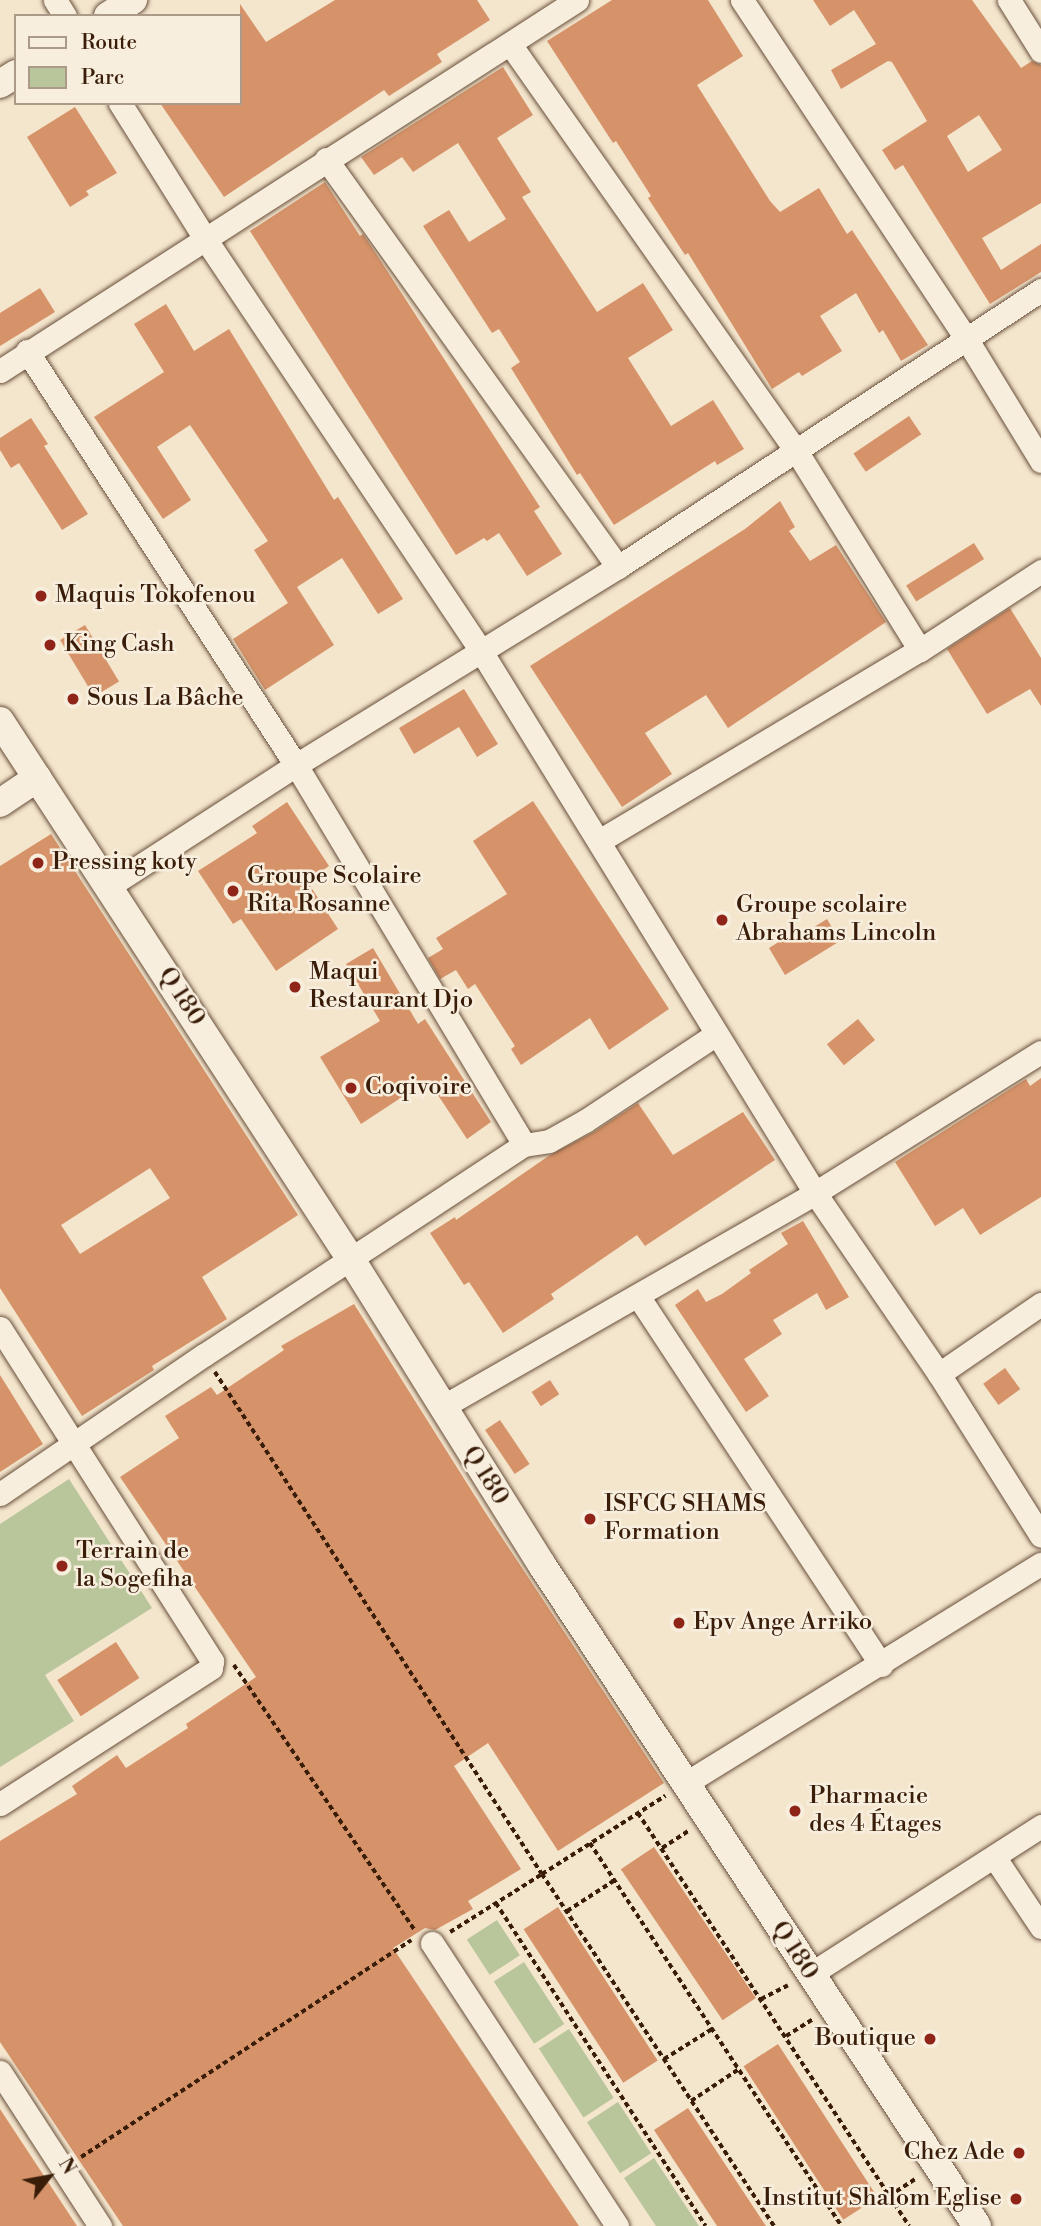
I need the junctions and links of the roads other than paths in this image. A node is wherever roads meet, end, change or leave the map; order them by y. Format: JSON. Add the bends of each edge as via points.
{"nodes":[{"id":1,"x":133,"y":0,"type":"edge"},
{"id":2,"x":577,"y":0,"type":"edge"},
{"id":3,"x":742,"y":0,"type":"edge"},
{"id":4,"x":1009,"y":0,"type":"edge"},
{"id":5,"x":111,"y":14,"type":"edge"},
{"id":6,"x":510,"y":44,"type":"junction"},
{"id":7,"x":1041,"y":51,"type":"edge"},
{"id":8,"x":121,"y":105,"type":"edge"},
{"id":9,"x":326,"y":159,"type":"junction"},
{"id":10,"x":204,"y":237,"type":"junction"},
{"id":11,"x":1041,"y":290,"type":"edge"},
{"id":12,"x":966,"y":338,"type":"junction"},
{"id":13,"x":27,"y":351,"type":"junction"},
{"id":14,"x":0,"y":370,"type":"edge"},
{"id":15,"x":797,"y":452,"type":"junction"},
{"id":16,"x":1041,"y":461,"type":"edge"},
{"id":17,"x":618,"y":567,"type":"junction"},
{"id":18,"x":1041,"y":571,"type":"edge"},
{"id":19,"x":920,"y":650,"type":"junction"},
{"id":20,"x":481,"y":651,"type":"junction"},
{"id":21,"x":0,"y":721,"type":"edge"},
{"id":22,"x":296,"y":765,"type":"junction"},
{"id":23,"x":37,"y":778,"type":"junction"},
{"id":24,"x":0,"y":803,"type":"edge"},
{"id":25,"x":599,"y":841,"type":"junction"},
{"id":26,"x":109,"y":886,"type":"junction"},
{"id":27,"x":715,"y":1035,"type":"junction"},
{"id":28,"x":1041,"y":1052,"type":"edge"},
{"id":29,"x":524,"y":1145,"type":"junction"},
{"id":30,"x":815,"y":1193,"type":"junction"},
{"id":31,"x":352,"y":1261,"type":"junction"},
{"id":32,"x":638,"y":1296,"type":"junction"},
{"id":33,"x":1041,"y":1304,"type":"edge"},
{"id":34,"x":0,"y":1328,"type":"edge"},
{"id":35,"x":939,"y":1374,"type":"junction"},
{"id":36,"x":442,"y":1407,"type":"junction"},
{"id":37,"x":77,"y":1444,"type":"junction"},
{"id":38,"x":0,"y":1494,"type":"edge"},
{"id":39,"x":1041,"y":1536,"type":"edge"},
{"id":40,"x":1041,"y":1564,"type":"edge"},
{"id":41,"x":881,"y":1665,"type":"junction"},
{"id":42,"x":686,"y":1783,"type":"junction"},
{"id":43,"x":0,"y":1804,"type":"edge"},
{"id":44,"x":1041,"y":1826,"type":"edge"},
{"id":45,"x":995,"y":1858,"type":"junction"},
{"id":46,"x":1041,"y":1927,"type":"edge"},
{"id":47,"x":432,"y":1943,"type":"road end"},
{"id":48,"x":809,"y":1975,"type":"junction"},
{"id":49,"x":0,"y":2072,"type":"edge"},
{"id":50,"x":100,"y":2226,"type":"edge"},
{"id":51,"x":617,"y":2226,"type":"edge"},
{"id":52,"x":977,"y":2226,"type":"edge"}],
"edges":[{"from":1,"to":5,"type":"street"},
{"from":2,"to":6,"type":"street"},
{"from":3,"to":12,"type":"street"},
{"from":4,"to":7,"type":"street"},
{"from":6,"to":9,"type":"street"},
{"from":6,"to":15,"type":"street"},
{"from":8,"to":10,"type":"street"},
{"from":9,"to":10,"type":"street"},
{"from":9,"to":17,"type":"street"},
{"from":10,"to":13,"type":"street"},
{"from":10,"to":20,"type":"street"},
{"from":11,"to":12,"type":"street"},
{"from":12,"to":15,"type":"street"},
{"from":12,"to":16,"type":"street"},
{"from":13,"to":14,"type":"street"},
{"from":13,"to":22,"type":"street"},
{"from":15,"to":17,"type":"street"},
{"from":15,"to":19,"type":"street"},
{"from":17,"to":20,"type":"street"},
{"from":18,"to":19,"type":"street"},
{"from":19,"to":25,"type":"street"},
{"from":20,"to":22,"type":"street"},
{"from":20,"to":25,"type":"street"},
{"from":21,"to":23,"type":"street","name":"Q 180"},
{"from":22,"to":26,"type":"street"},
{"from":22,"to":29,"type":"street"},
{"from":23,"to":24,"type":"street"},
{"from":23,"to":26,"type":"street","name":"Q 180"},
{"from":25,"to":27,"type":"street"},
{"from":26,"to":31,"type":"street","name":"Q 180"},
{"from":27,"to":29,"type":"street","via":[[585,1121],[549,1141]]},
{"from":27,"to":30,"type":"street"},
{"from":28,"to":30,"type":"street"},
{"from":29,"to":31,"type":"street"},
{"from":30,"to":32,"type":"street"},
{"from":30,"to":35,"type":"street"},
{"from":31,"to":36,"type":"street","name":"Q 180"},
{"from":31,"to":37,"type":"street","via":[[204,1355]]},
{"from":32,"to":36,"type":"street"},
{"from":32,"to":41,"type":"street"},
{"from":33,"to":35,"type":"street"},
{"from":34,"to":37,"type":"street"},
{"from":35,"to":39,"type":"street"},
{"from":36,"to":42,"type":"street","name":"Q 180"},
{"from":37,"to":38,"type":"street"},
{"from":37,"to":43,"type":"street","via":[[212,1661],[211,1668]]},
{"from":40,"to":41,"type":"street"},
{"from":41,"to":42,"type":"street"},
{"from":42,"to":48,"type":"street","name":"Q 180"},
{"from":44,"to":45,"type":"street"},
{"from":45,"to":46,"type":"street"},
{"from":45,"to":48,"type":"street"},
{"from":47,"to":51,"type":"street"},
{"from":48,"to":52,"type":"street","name":"Q 180"},
{"from":49,"to":50,"type":"street"}]}
